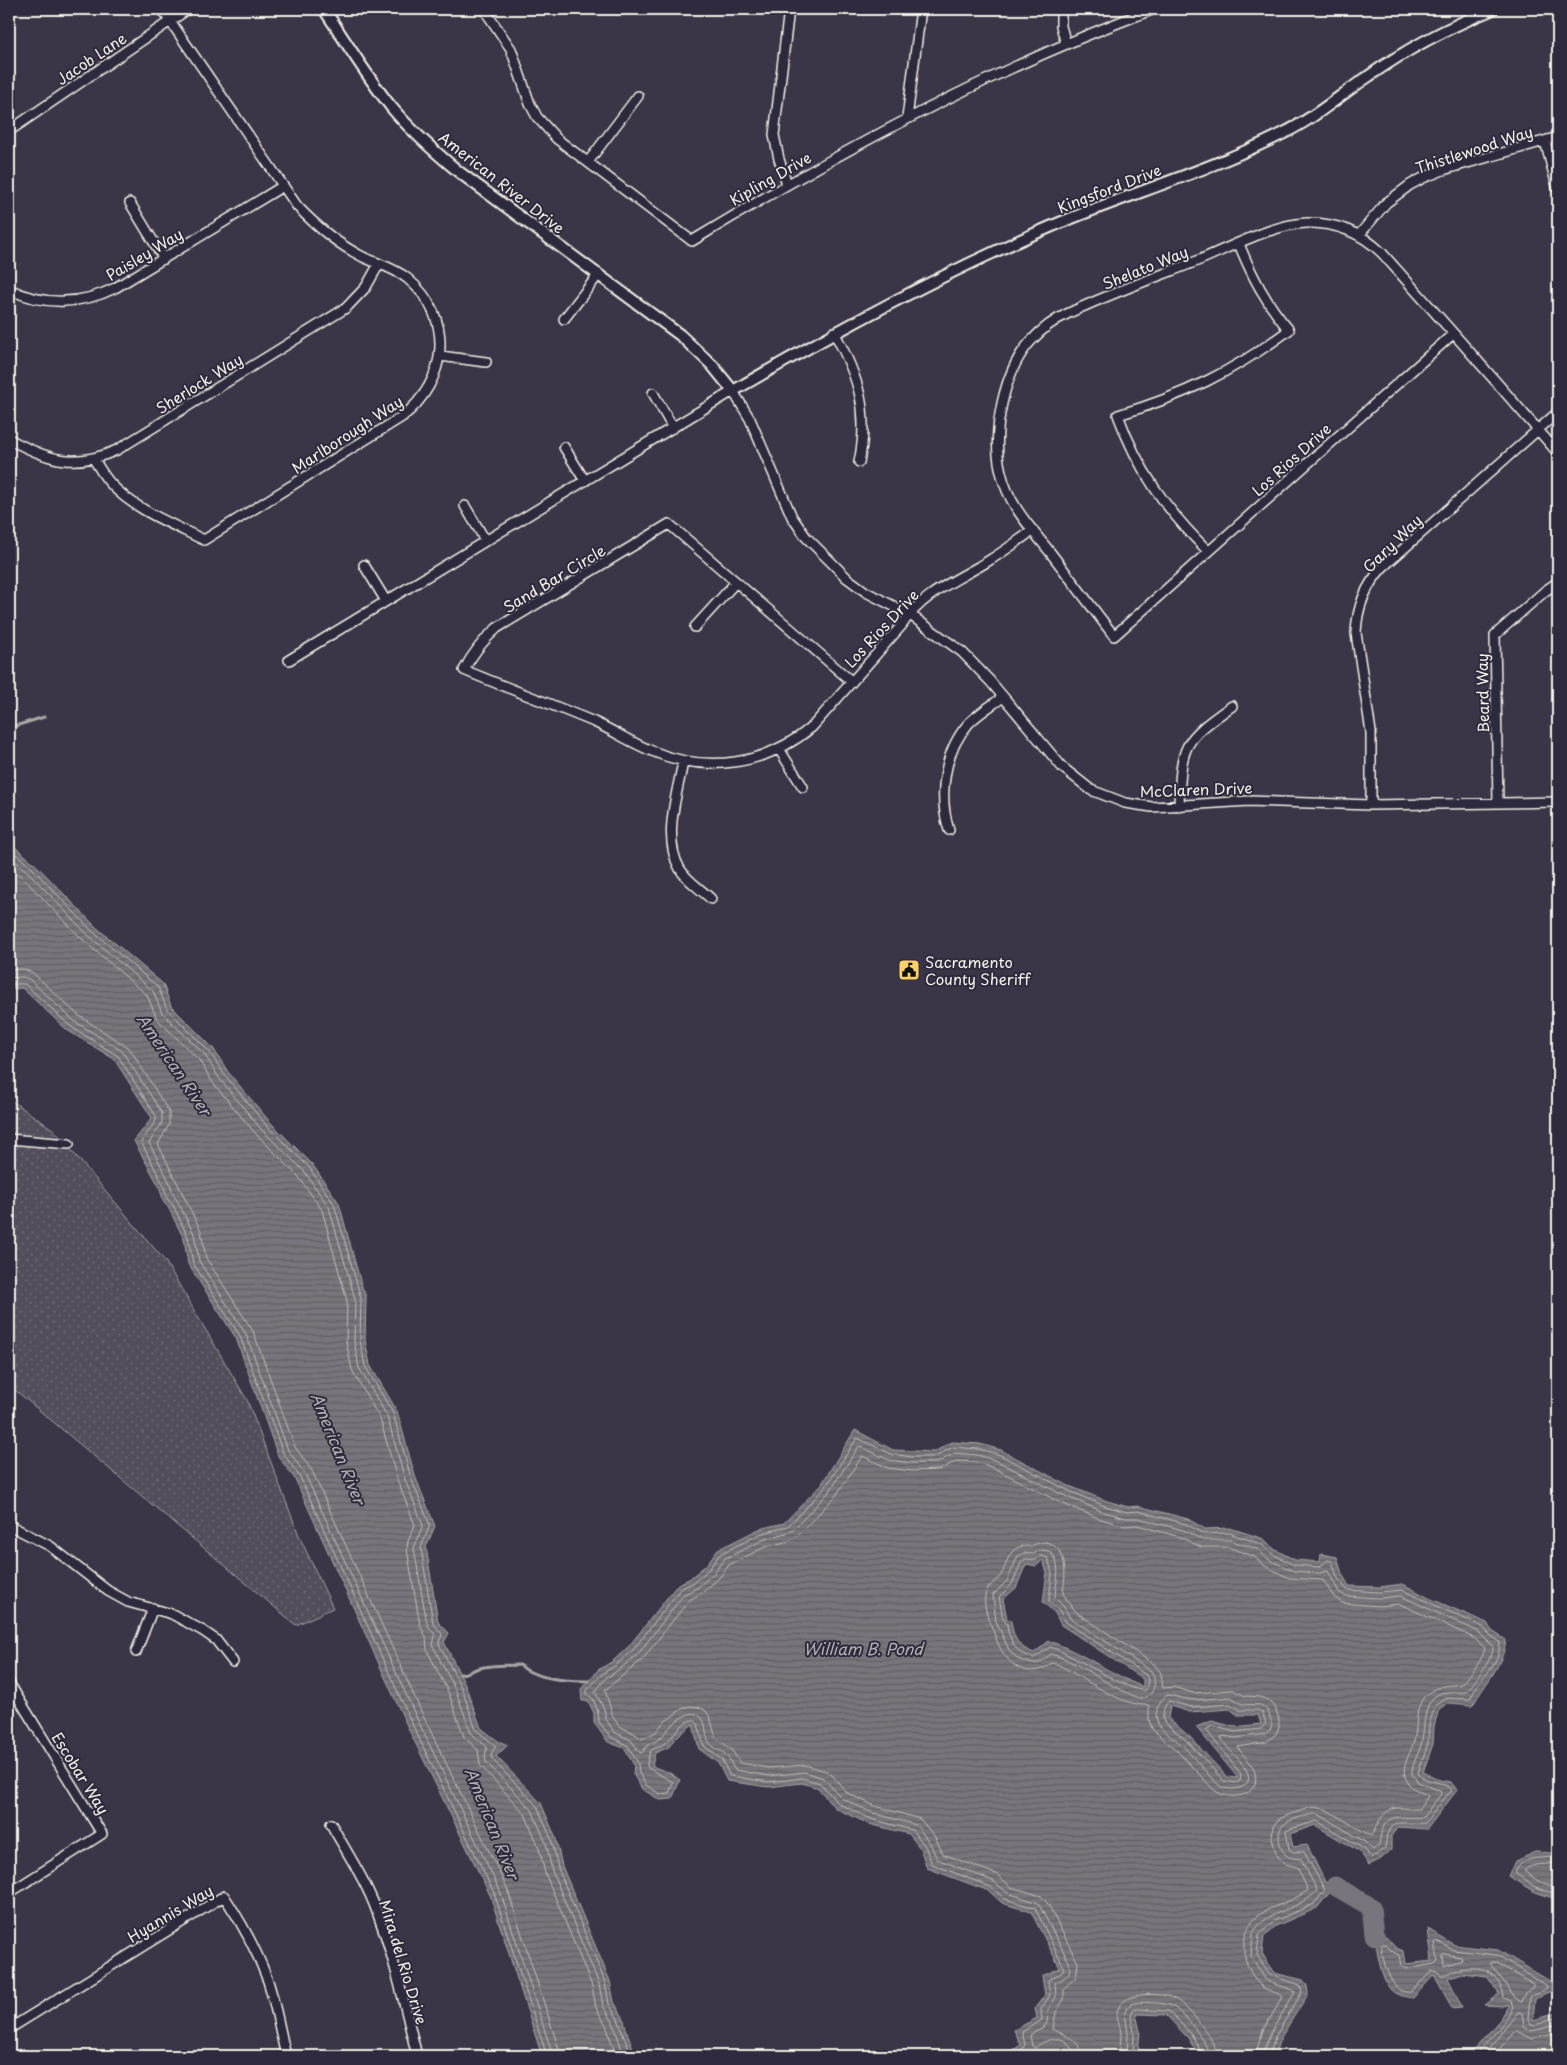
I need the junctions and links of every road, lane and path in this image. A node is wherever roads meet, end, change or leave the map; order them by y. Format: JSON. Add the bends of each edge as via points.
{"nodes":[{"id":1,"x":162,"y":9,"type":"edge"},
{"id":2,"x":188,"y":9,"type":"edge"},
{"id":3,"x":324,"y":9,"type":"edge"},
{"id":4,"x":484,"y":9,"type":"edge"},
{"id":5,"x":789,"y":9,"type":"edge"},
{"id":6,"x":921,"y":9,"type":"edge"},
{"id":7,"x":1061,"y":9,"type":"edge"},
{"id":8,"x":1154,"y":9,"type":"edge"},
{"id":9,"x":1493,"y":9,"type":"edge"},
{"id":10,"x":170,"y":21,"type":"junction"},
{"id":11,"x":1066,"y":44,"type":"junction"},
{"id":12,"x":638,"y":96,"type":"dead end"},
{"id":13,"x":907,"y":118,"type":"junction"},
{"id":14,"x":9,"y":131,"type":"edge"},
{"id":15,"x":1558,"y":137,"type":"edge"},
{"id":16,"x":1546,"y":141,"type":"junction"},
{"id":17,"x":588,"y":162,"type":"junction"},
{"id":18,"x":787,"y":184,"type":"junction"},
{"id":19,"x":283,"y":186,"type":"junction"},
{"id":20,"x":1558,"y":190,"type":"edge"},
{"id":21,"x":130,"y":203,"type":"dead end"},
{"id":22,"x":1359,"y":235,"type":"junction"},
{"id":23,"x":1239,"y":244,"type":"junction"},
{"id":24,"x":164,"y":258,"type":"junction"},
{"id":25,"x":379,"y":264,"type":"junction"},
{"id":26,"x":599,"y":274,"type":"junction"},
{"id":27,"x":9,"y":289,"type":"edge"},
{"id":28,"x":564,"y":319,"type":"dead end"},
{"id":29,"x":834,"y":332,"type":"junction"},
{"id":30,"x":1453,"y":334,"type":"junction"},
{"id":31,"x":440,"y":356,"type":"junction"},
{"id":32,"x":486,"y":362,"type":"dead end"},
{"id":33,"x":733,"y":391,"type":"junction"},
{"id":34,"x":653,"y":393,"type":"dead end"},
{"id":35,"x":1558,"y":412,"type":"edge"},
{"id":36,"x":673,"y":428,"type":"junction"},
{"id":37,"x":1538,"y":430,"type":"junction"},
{"id":38,"x":9,"y":440,"type":"edge"},
{"id":39,"x":564,"y":447,"type":"dead end"},
{"id":40,"x":1558,"y":453,"type":"edge"},
{"id":41,"x":93,"y":458,"type":"junction"},
{"id":42,"x":859,"y":462,"type":"dead end"},
{"id":43,"x":585,"y":480,"type":"junction"},
{"id":44,"x":465,"y":506,"type":"dead end"},
{"id":45,"x":1033,"y":530,"type":"junction"},
{"id":46,"x":486,"y":540,"type":"junction"},
{"id":47,"x":1208,"y":551,"type":"junction"},
{"id":48,"x":364,"y":565,"type":"dead end"},
{"id":49,"x":736,"y":582,"type":"junction"},
{"id":50,"x":1558,"y":582,"type":"edge"},
{"id":51,"x":386,"y":601,"type":"junction"},
{"id":52,"x":1146,"y":606,"type":"joint"},
{"id":53,"x":909,"y":614,"type":"junction"},
{"id":54,"x":694,"y":627,"type":"dead end"},
{"id":55,"x":289,"y":660,"type":"dead end"},
{"id":56,"x":852,"y":681,"type":"junction"},
{"id":57,"x":1003,"y":697,"type":"junction"},
{"id":58,"x":1232,"y":706,"type":"dead end"},
{"id":59,"x":779,"y":749,"type":"junction"},
{"id":60,"x":683,"y":762,"type":"junction"},
{"id":61,"x":803,"y":787,"type":"dead end"},
{"id":62,"x":1558,"y":802,"type":"edge"},
{"id":63,"x":1498,"y":803,"type":"junction"},
{"id":64,"x":1371,"y":805,"type":"junction"},
{"id":65,"x":1179,"y":806,"type":"junction"},
{"id":66,"x":949,"y":830,"type":"dead end"},
{"id":67,"x":712,"y":899,"type":"dead end"},
{"id":68,"x":9,"y":1139,"type":"edge"},
{"id":69,"x":69,"y":1144,"type":"dead end"},
{"id":70,"x":9,"y":1524,"type":"edge"},
{"id":71,"x":153,"y":1608,"type":"junction"},
{"id":72,"x":136,"y":1652,"type":"dead end"},
{"id":73,"x":233,"y":1662,"type":"dead end"},
{"id":74,"x":9,"y":1683,"type":"edge"},
{"id":75,"x":331,"y":1824,"type":"dead end"},
{"id":76,"x":9,"y":1893,"type":"edge"},
{"id":77,"x":9,"y":2029,"type":"edge"},
{"id":78,"x":286,"y":2056,"type":"edge"},
{"id":79,"x":417,"y":2056,"type":"edge"}],
"edges":[{"from":1,"to":10,"type":"street","name":"Marlborough Way"},
{"from":2,"to":10,"type":"street","name":"Jacob Lane"},
{"from":3,"to":26,"type":"street","name":"American River Drive","via":[[374,84],[411,129],[459,172]]},
{"from":4,"to":17,"type":"street","name":"Kipling Drive","via":[[511,49],[524,91],[537,117],[557,139]]},
{"from":5,"to":18,"type":"street","via":[[774,135]]},
{"from":6,"to":13,"type":"street"},
{"from":7,"to":11,"type":"street"},
{"from":8,"to":11,"type":"street","name":"Kipling Drive"},
{"from":9,"to":29,"type":"street","name":"Kingsford Drive","via":[[1434,35],[1399,55],[1328,107],[1285,133],[1227,159],[1048,228],[934,280]]},
{"from":10,"to":14,"type":"street","name":"Jacob Lane"},
{"from":10,"to":19,"type":"street","name":"Marlborough Way"},
{"from":11,"to":13,"type":"street","name":"Kipling Drive"},
{"from":12,"to":17,"type":"street"},
{"from":13,"to":18,"type":"street","name":"Kipling Drive"},
{"from":15,"to":16,"type":"street","name":"Thistlewood Way"},
{"from":16,"to":20,"type":"street"},
{"from":16,"to":22,"type":"street","name":"Thistlewood Way","via":[[1423,178],[1386,203]]},
{"from":17,"to":18,"type":"street","name":"Kipling Drive","via":[[692,241]]},
{"from":19,"to":24,"type":"street","name":"Paisley Way"},
{"from":19,"to":25,"type":"street","name":"Marlborough Way","via":[[297,206],[327,235]]},
{"from":21,"to":24,"type":"street"},
{"from":22,"to":23,"type":"street","name":"Shelato Way","via":[[1336,226],[1308,223],[1281,228]]},
{"from":22,"to":30,"type":"street","name":"Shelato Way","via":[[1382,253]]},
{"from":23,"to":45,"type":"street","name":"Shelato Way","via":[[1068,314],[1041,331],[1021,355],[1005,391],[998,431],[998,455],[1000,472],[1012,502]]},
{"from":23,"to":47,"type":"street","via":[[1261,294],[1289,330],[1209,382],[1154,405],[1118,415],[1150,484],[1176,518]]},
{"from":24,"to":27,"type":"street","name":"Paisley Way","via":[[115,288],[78,300],[46,301]]},
{"from":25,"to":31,"type":"street","name":"Marlborough Way","via":[[406,278],[426,300],[438,327]]},
{"from":25,"to":41,"type":"street","name":"Sherlock Way","via":[[366,287],[346,308],[117,450]]},
{"from":26,"to":28,"type":"street"},
{"from":26,"to":33,"type":"street","name":"American River Drive","via":[[680,335],[712,365]]},
{"from":29,"to":33,"type":"street","name":"Kingsford Drive"},
{"from":29,"to":42,"type":"street","via":[[852,366],[861,395],[864,426]]},
{"from":30,"to":37,"type":"street","name":"Shelato Way"},
{"from":30,"to":47,"type":"street","name":"Los Rios Drive"},
{"from":31,"to":32,"type":"street"},
{"from":31,"to":41,"type":"street","name":"Marlborough Way","via":[[424,397],[402,417],[204,540],[121,494]]},
{"from":33,"to":36,"type":"street"},
{"from":33,"to":53,"type":"street","name":"American River Drive","via":[[750,419],[792,517],[806,537],[847,578],[866,592]]},
{"from":34,"to":36,"type":"street"},
{"from":35,"to":37,"type":"street","name":"Gary Way"},
{"from":36,"to":43,"type":"street"},
{"from":37,"to":40,"type":"street","name":"Shelato Way"},
{"from":37,"to":64,"type":"street","name":"Gary Way","via":[[1383,567],[1361,601],[1356,633],[1371,732]]},
{"from":38,"to":41,"type":"street","name":"Sherlock Way","via":[[44,457],[77,461]]},
{"from":39,"to":43,"type":"street"},
{"from":43,"to":46,"type":"street"},
{"from":44,"to":46,"type":"street"},
{"from":45,"to":52,"type":"street","name":"Shelato Way","via":[[1114,636]]},
{"from":45,"to":53,"type":"street","name":"Los Rios Drive","via":[[985,563],[938,589]]},
{"from":46,"to":51,"type":"street"},
{"from":47,"to":52,"type":"street","name":"Los Rios Drive"},
{"from":48,"to":51,"type":"street"},
{"from":49,"to":54,"type":"street"},
{"from":49,"to":56,"type":"street","name":"Sand Bar Circle"},
{"from":49,"to":60,"type":"street","name":"Sand Bar Circle","via":[[669,524],[497,628],[473,653],[464,670]]},
{"from":50,"to":63,"type":"street","name":"Beard Way","via":[[1495,635]]},
{"from":51,"to":55,"type":"street"},
{"from":53,"to":56,"type":"street","name":"Los Rios Drive"},
{"from":53,"to":57,"type":"street","name":"McClaren Drive","via":[[962,652]]},
{"from":56,"to":59,"type":"street","name":"Sand Bar Circle","via":[[812,727]]},
{"from":57,"to":65,"type":"street","name":"McClaren Drive","via":[[1062,767],[1091,790],[1134,805]]},
{"from":57,"to":66,"type":"street","via":[[970,722],[951,753],[943,801]]},
{"from":58,"to":65,"type":"street","via":[[1204,726],[1189,743],[1181,764]]},
{"from":59,"to":60,"type":"street","name":"Sand Bar Circle","via":[[714,765]]},
{"from":59,"to":61,"type":"street"},
{"from":60,"to":67,"type":"street","via":[[672,828],[672,848],[680,870]]},
{"from":62,"to":63,"type":"street","name":"McClaren Drive"},
{"from":63,"to":64,"type":"street","name":"McClaren Drive"},
{"from":64,"to":65,"type":"street","name":"McClaren Drive","via":[[1278,800]]},
{"from":68,"to":69,"type":"street"},
{"from":70,"to":71,"type":"street","via":[[50,1546],[128,1602]]},
{"from":71,"to":72,"type":"street"},
{"from":71,"to":73,"type":"street","via":[[203,1631],[216,1640]]},
{"from":74,"to":76,"type":"street","name":"Escobar Way","via":[[102,1834]]},
{"from":75,"to":79,"type":"street","name":"Mira del Rio Drive","via":[[377,1912]]},
{"from":77,"to":78,"type":"street","name":"Hyannis Way","via":[[224,1896],[260,1960],[275,2004]]}]}
